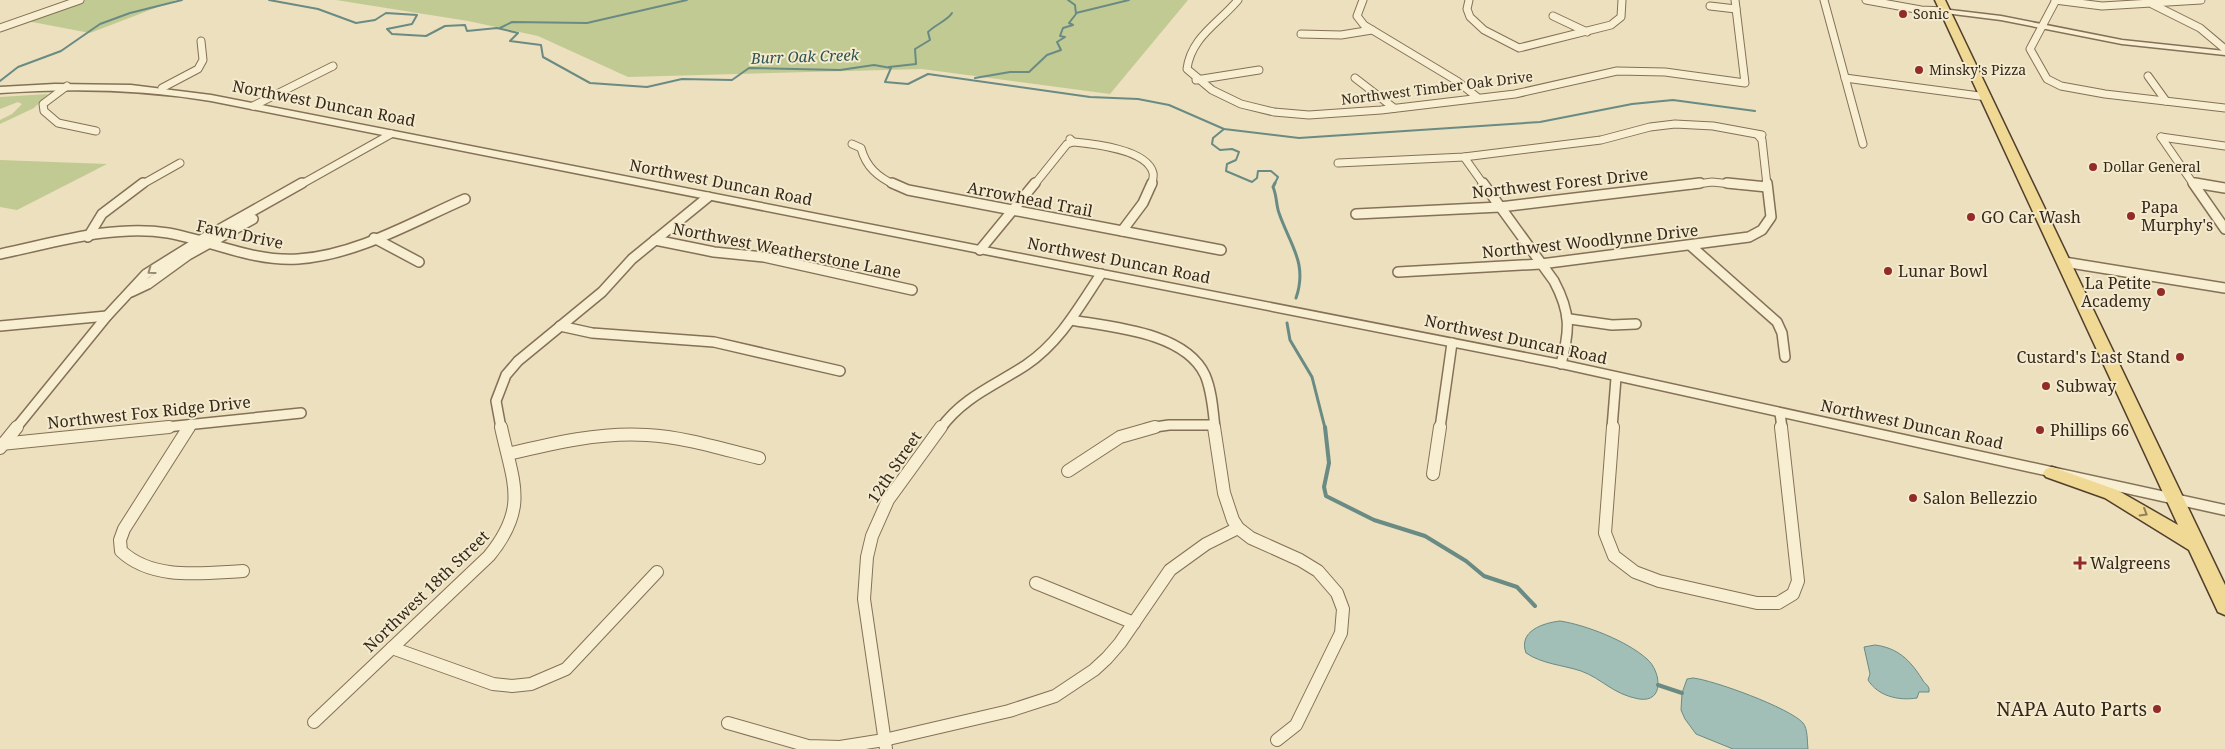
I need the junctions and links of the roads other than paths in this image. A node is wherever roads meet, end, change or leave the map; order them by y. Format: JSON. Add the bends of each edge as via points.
{"nodes":[{"id":1,"x":80,"y":0,"type":"edge"},
{"id":2,"x":1238,"y":0,"type":"edge"},
{"id":3,"x":1363,"y":0,"type":"edge"},
{"id":4,"x":1469,"y":0,"type":"edge"},
{"id":5,"x":1622,"y":0,"type":"edge"},
{"id":6,"x":1735,"y":0,"type":"edge"},
{"id":7,"x":1824,"y":0,"type":"edge"},
{"id":8,"x":1866,"y":0,"type":"edge"},
{"id":9,"x":2055,"y":0,"type":"edge"},
{"id":10,"x":2143,"y":0,"type":"edge"},
{"id":11,"x":2201,"y":0,"type":"edge"},
{"id":12,"x":2150,"y":3,"type":"junction"},
{"id":13,"x":1943,"y":5,"type":"edge"},
{"id":14,"x":1710,"y":6,"type":"dead end"},
{"id":15,"x":1736,"y":9,"type":"junction"},
{"id":16,"x":1553,"y":16,"type":"dead end"},
{"id":17,"x":2042,"y":26,"type":"junction"},
{"id":18,"x":0,"y":28,"type":"edge"},
{"id":19,"x":1372,"y":30,"type":"junction"},
{"id":20,"x":1587,"y":32,"type":"junction"},
{"id":21,"x":1301,"y":34,"type":"dead end"},
{"id":22,"x":201,"y":41,"type":"dead end"},
{"id":23,"x":2225,"y":49,"type":"edge"},
{"id":24,"x":2225,"y":53,"type":"edge"},
{"id":25,"x":332,"y":66,"type":"dead end"},
{"id":26,"x":1259,"y":70,"type":"dead end"},
{"id":27,"x":2148,"y":76,"type":"dead end"},
{"id":28,"x":1355,"y":78,"type":"dead end"},
{"id":29,"x":1845,"y":78,"type":"junction"},
{"id":30,"x":1196,"y":80,"type":"junction"},
{"id":31,"x":67,"y":86,"type":"junction"},
{"id":32,"x":162,"y":88,"type":"junction"},
{"id":33,"x":0,"y":90,"type":"edge"},
{"id":34,"x":1477,"y":97,"type":"junction"},
{"id":35,"x":1987,"y":97,"type":"junction"},
{"id":36,"x":2166,"y":101,"type":"junction"},
{"id":37,"x":253,"y":106,"type":"junction"},
{"id":38,"x":1394,"y":108,"type":"junction"},
{"id":39,"x":2225,"y":108,"type":"edge"},
{"id":40,"x":96,"y":131,"type":"dead end"},
{"id":41,"x":396,"y":135,"type":"junction"},
{"id":42,"x":852,"y":144,"type":"dead end"},
{"id":43,"x":1863,"y":144,"type":"dead end"},
{"id":44,"x":2225,"y":146,"type":"edge"},
{"id":45,"x":1464,"y":157,"type":"junction"},
{"id":46,"x":180,"y":162,"type":"dead end"},
{"id":47,"x":1338,"y":163,"type":"dead end"},
{"id":48,"x":2193,"y":183,"type":"junction"},
{"id":49,"x":298,"y":186,"type":"junction"},
{"id":50,"x":1767,"y":187,"type":"junction"},
{"id":51,"x":308,"y":188,"type":"junction"},
{"id":52,"x":2225,"y":188,"type":"edge"},
{"id":53,"x":708,"y":197,"type":"junction"},
{"id":54,"x":465,"y":199,"type":"dead end"},
{"id":55,"x":1500,"y":207,"type":"junction"},
{"id":56,"x":1010,"y":211,"type":"junction"},
{"id":57,"x":1356,"y":214,"type":"dead end"},
{"id":58,"x":2225,"y":229,"type":"edge"},
{"id":59,"x":1122,"y":231,"type":"junction"},
{"id":60,"x":88,"y":237,"type":"junction"},
{"id":61,"x":374,"y":238,"type":"junction"},
{"id":62,"x":199,"y":240,"type":"junction"},
{"id":63,"x":655,"y":240,"type":"junction"},
{"id":64,"x":209,"y":243,"type":"junction"},
{"id":65,"x":1691,"y":246,"type":"junction"},
{"id":66,"x":980,"y":250,"type":"junction"},
{"id":67,"x":1221,"y":250,"type":"dead end"},
{"id":68,"x":0,"y":254,"type":"edge"},
{"id":69,"x":419,"y":262,"type":"dead end"},
{"id":70,"x":2064,"y":262,"type":"junction"},
{"id":71,"x":1541,"y":264,"type":"junction"},
{"id":72,"x":1398,"y":272,"type":"dead end"},
{"id":73,"x":1101,"y":274,"type":"junction"},
{"id":74,"x":2225,"y":288,"type":"edge"},
{"id":75,"x":912,"y":290,"type":"dead end"},
{"id":76,"x":130,"y":293,"type":"junction"},
{"id":77,"x":107,"y":316,"type":"junction"},
{"id":78,"x":1570,"y":319,"type":"junction"},
{"id":79,"x":1071,"y":320,"type":"junction"},
{"id":80,"x":1636,"y":324,"type":"dead end"},
{"id":81,"x":0,"y":326,"type":"edge"},
{"id":82,"x":560,"y":326,"type":"junction"},
{"id":83,"x":1452,"y":344,"type":"junction"},
{"id":84,"x":1785,"y":357,"type":"dead end"},
{"id":85,"x":1560,"y":364,"type":"junction"},
{"id":86,"x":840,"y":371,"type":"dead end"},
{"id":87,"x":1616,"y":378,"type":"junction"},
{"id":88,"x":301,"y":412,"type":"dead end"},
{"id":89,"x":1780,"y":413,"type":"junction"},
{"id":90,"x":191,"y":424,"type":"junction"},
{"id":91,"x":1214,"y":425,"type":"junction"},
{"id":92,"x":1,"y":446,"type":"edge"},
{"id":93,"x":508,"y":454,"type":"junction"},
{"id":94,"x":759,"y":458,"type":"dead end"},
{"id":95,"x":1068,"y":471,"type":"dead end"},
{"id":96,"x":2052,"y":473,"type":"junction"},
{"id":97,"x":1433,"y":474,"type":"dead end"},
{"id":98,"x":2174,"y":499,"type":"junction"},
{"id":99,"x":2225,"y":510,"type":"edge"},
{"id":100,"x":1238,"y":528,"type":"junction"},
{"id":101,"x":2197,"y":546,"type":"junction"},
{"id":102,"x":243,"y":571,"type":"dead end"},
{"id":103,"x":657,"y":572,"type":"dead end"},
{"id":104,"x":1036,"y":583,"type":"dead end"},
{"id":105,"x":2225,"y":607,"type":"edge"},
{"id":106,"x":1134,"y":623,"type":"junction"},
{"id":107,"x":392,"y":648,"type":"junction"},
{"id":108,"x":314,"y":722,"type":"dead end"},
{"id":109,"x":728,"y":723,"type":"dead end"},
{"id":110,"x":1277,"y":740,"type":"dead end"},
{"id":111,"x":885,"y":745,"type":"edge"}],
"edges":[{"from":1,"to":18,"type":"street"},
{"from":2,"to":30,"type":"street","via":[[1190,51],[1187,69]]},
{"from":3,"to":19,"type":"street","via":[[1357,16]]},
{"from":4,"to":20,"type":"street","via":[[1467,13],[1474,23],[1520,48]]},
{"from":5,"to":20,"type":"street","via":[[1622,14],[1618,21]]},
{"from":6,"to":15,"type":"street"},
{"from":7,"to":29,"type":"street"},
{"from":8,"to":13,"type":"street","via":[[1933,12]]},
{"from":9,"to":12,"type":"street","via":[[2102,6]]},
{"from":9,"to":17,"type":"street"},
{"from":10,"to":12,"type":"street"},
{"from":11,"to":12,"type":"street"},
{"from":12,"to":23,"type":"street","via":[[2193,23],[2213,36]]},
{"from":13,"to":17,"type":"street"},
{"from":13,"to":35,"type":"main road"},
{"from":14,"to":15,"type":"street"},
{"from":15,"to":34,"type":"street","name":"Northwest Timber Oak Drive","via":[[1745,83],[1660,72],[1616,71],[1524,92]]},
{"from":16,"to":20,"type":"street"},
{"from":17,"to":24,"type":"street","via":[[2117,41]]},
{"from":17,"to":36,"type":"street","via":[[2030,49],[2051,83],[2062,88]]},
{"from":19,"to":21,"type":"street","via":[[1341,35]]},
{"from":19,"to":34,"type":"street","via":[[1457,81]]},
{"from":22,"to":32,"type":"street","via":[[203,60],[198,69]]},
{"from":25,"to":37,"type":"street"},
{"from":26,"to":30,"type":"street"},
{"from":27,"to":36,"type":"street"},
{"from":28,"to":38,"type":"street"},
{"from":29,"to":35,"type":"street"},
{"from":29,"to":43,"type":"street"},
{"from":30,"to":38,"type":"street","name":"Northwest Timber Oak Drive","via":[[1226,98],[1278,113]]},
{"from":31,"to":32,"type":"street","name":"Northwest Duncan Road"},
{"from":31,"to":33,"type":"street","name":"Northwest Duncan Road"},
{"from":31,"to":40,"type":"street","via":[[43,104],[44,111],[58,123]]},
{"from":32,"to":37,"type":"street","name":"Northwest Duncan Road"},
{"from":34,"to":38,"type":"street","name":"Northwest Timber Oak Drive"},
{"from":35,"to":70,"type":"main road"},
{"from":36,"to":39,"type":"street"},
{"from":37,"to":41,"type":"street","name":"Northwest Duncan Road"},
{"from":41,"to":49,"type":"street"},
{"from":41,"to":51,"type":"street"},
{"from":41,"to":53,"type":"street","name":"Northwest Duncan Road"},
{"from":42,"to":56,"type":"street","name":"Arrowhead Trail","via":[[861,148],[874,173],[887,182],[923,194]]},
{"from":44,"to":48,"type":"street","via":[[2161,137]]},
{"from":45,"to":47,"type":"street"},
{"from":45,"to":50,"type":"street","via":[[1582,143],[1661,125],[1713,126],[1760,135]]},
{"from":45,"to":55,"type":"street"},
{"from":46,"to":60,"type":"street","via":[[114,204],[91,226]]},
{"from":48,"to":52,"type":"street"},
{"from":48,"to":58,"type":"street"},
{"from":49,"to":51,"type":"street"},
{"from":49,"to":62,"type":"street"},
{"from":50,"to":55,"type":"street","name":"Northwest Forest Drive","via":[[1712,182]]},
{"from":50,"to":65,"type":"street","name":"Northwest Woodlynne Drive","via":[[1771,217],[1768,224],[1755,234]]},
{"from":51,"to":64,"type":"street"},
{"from":53,"to":63,"type":"street","name":"Northwest 18th Street"},
{"from":53,"to":66,"type":"street","name":"Northwest Duncan Road"},
{"from":54,"to":61,"type":"street","name":"Fawn Drive"},
{"from":55,"to":57,"type":"street","name":"Northwest Forest Drive"},
{"from":55,"to":71,"type":"street"},
{"from":56,"to":59,"type":"street","name":"Arrowhead Trail"},
{"from":56,"to":59,"type":"street","via":[[1071,141],[1112,147],[1147,163],[1153,172],[1152,185]]},
{"from":56,"to":66,"type":"street"},
{"from":59,"to":67,"type":"street","name":"Arrowhead Trail"},
{"from":60,"to":62,"type":"street","name":"Fawn Drive","via":[[149,231]]},
{"from":60,"to":68,"type":"street","name":"Fawn Drive"},
{"from":61,"to":64,"type":"street","name":"Fawn Drive","via":[[345,250],[298,259],[269,258]]},
{"from":61,"to":69,"type":"street"},
{"from":62,"to":64,"type":"street","name":"Fawn Drive"},
{"from":62,"to":76,"type":"street","one_way":true,"via":[[146,274],[134,284]]},
{"from":63,"to":75,"type":"street","name":"Northwest Weatherstone Lane","via":[[764,258]]},
{"from":63,"to":82,"type":"street","name":"Northwest 18th Street","via":[[632,259],[602,292]]},
{"from":64,"to":76,"type":"street"},
{"from":65,"to":71,"type":"street","name":"Northwest Woodlynne Drive"},
{"from":65,"to":84,"type":"street","via":[[1776,322],[1782,333]]},
{"from":66,"to":73,"type":"street","name":"Northwest Duncan Road"},
{"from":70,"to":74,"type":"street"},
{"from":70,"to":98,"type":"main road"},
{"from":71,"to":72,"type":"street","name":"Northwest Woodlynne Drive"},
{"from":71,"to":78,"type":"street","via":[[1565,301]]},
{"from":73,"to":79,"type":"street","name":"12th Street"},
{"from":73,"to":83,"type":"street","name":"Northwest Duncan Road"},
{"from":76,"to":77,"type":"street"},
{"from":77,"to":81,"type":"street"},
{"from":77,"to":92,"type":"street"},
{"from":78,"to":80,"type":"street","via":[[1612,325]]},
{"from":78,"to":85,"type":"street"},
{"from":79,"to":91,"type":"street","via":[[1141,334],[1183,352],[1201,368],[1206,379]]},
{"from":79,"to":111,"type":"street","name":"12th Street","via":[[1041,354],[975,394],[947,419],[894,492],[879,519],[867,557],[864,599]]},
{"from":82,"to":86,"type":"street","via":[[592,333],[714,342]]},
{"from":82,"to":93,"type":"street","name":"Northwest 18th Street","via":[[518,361],[500,387],[496,401]]},
{"from":83,"to":85,"type":"street","name":"Northwest Duncan Road"},
{"from":83,"to":97,"type":"street"},
{"from":85,"to":87,"type":"street","name":"Northwest Duncan Road"},
{"from":87,"to":89,"type":"street","name":"Northwest Duncan Road"},
{"from":87,"to":89,"type":"street","via":[[1605,533],[1614,556],[1635,572],[1659,581],[1757,603],[1778,603],[1792,594],[1798,582]]},
{"from":88,"to":90,"type":"street","name":"Northwest Fox Ridge Drive"},
{"from":89,"to":96,"type":"street","name":"Northwest Duncan Road"},
{"from":90,"to":92,"type":"street","name":"Northwest Fox Ridge Drive"},
{"from":90,"to":102,"type":"street","via":[[124,529],[121,551],[134,563],[163,571]]},
{"from":91,"to":95,"type":"street","via":[[1153,426],[1134,430],[1103,445]]},
{"from":91,"to":100,"type":"street","via":[[1226,505]]},
{"from":93,"to":94,"type":"street","via":[[580,438],[634,434],[686,440]]},
{"from":93,"to":107,"type":"street","name":"Northwest 18th Street","via":[[516,499],[516,512],[509,528],[489,556]]},
{"from":96,"to":98,"type":"street","name":"Northwest Duncan Road"},
{"from":96,"to":101,"type":"main road","one_way":true,"via":[[2111,494]]},
{"from":98,"to":99,"type":"street","name":"Northwest Duncan Road"},
{"from":98,"to":101,"type":"main road"},
{"from":100,"to":106,"type":"street","via":[[1206,544],[1170,570]]},
{"from":100,"to":110,"type":"street","via":[[1252,538],[1316,568],[1338,593],[1343,606],[1344,620],[1336,643],[1296,725]]},
{"from":101,"to":105,"type":"main road"},
{"from":103,"to":107,"type":"street","via":[[566,669],[531,684],[493,684]]},
{"from":104,"to":106,"type":"street"},
{"from":106,"to":111,"type":"street","via":[[1094,670],[1054,696]]},
{"from":107,"to":108,"type":"street","name":"Northwest 18th Street"},
{"from":109,"to":111,"type":"street","via":[[808,746]]}]}
